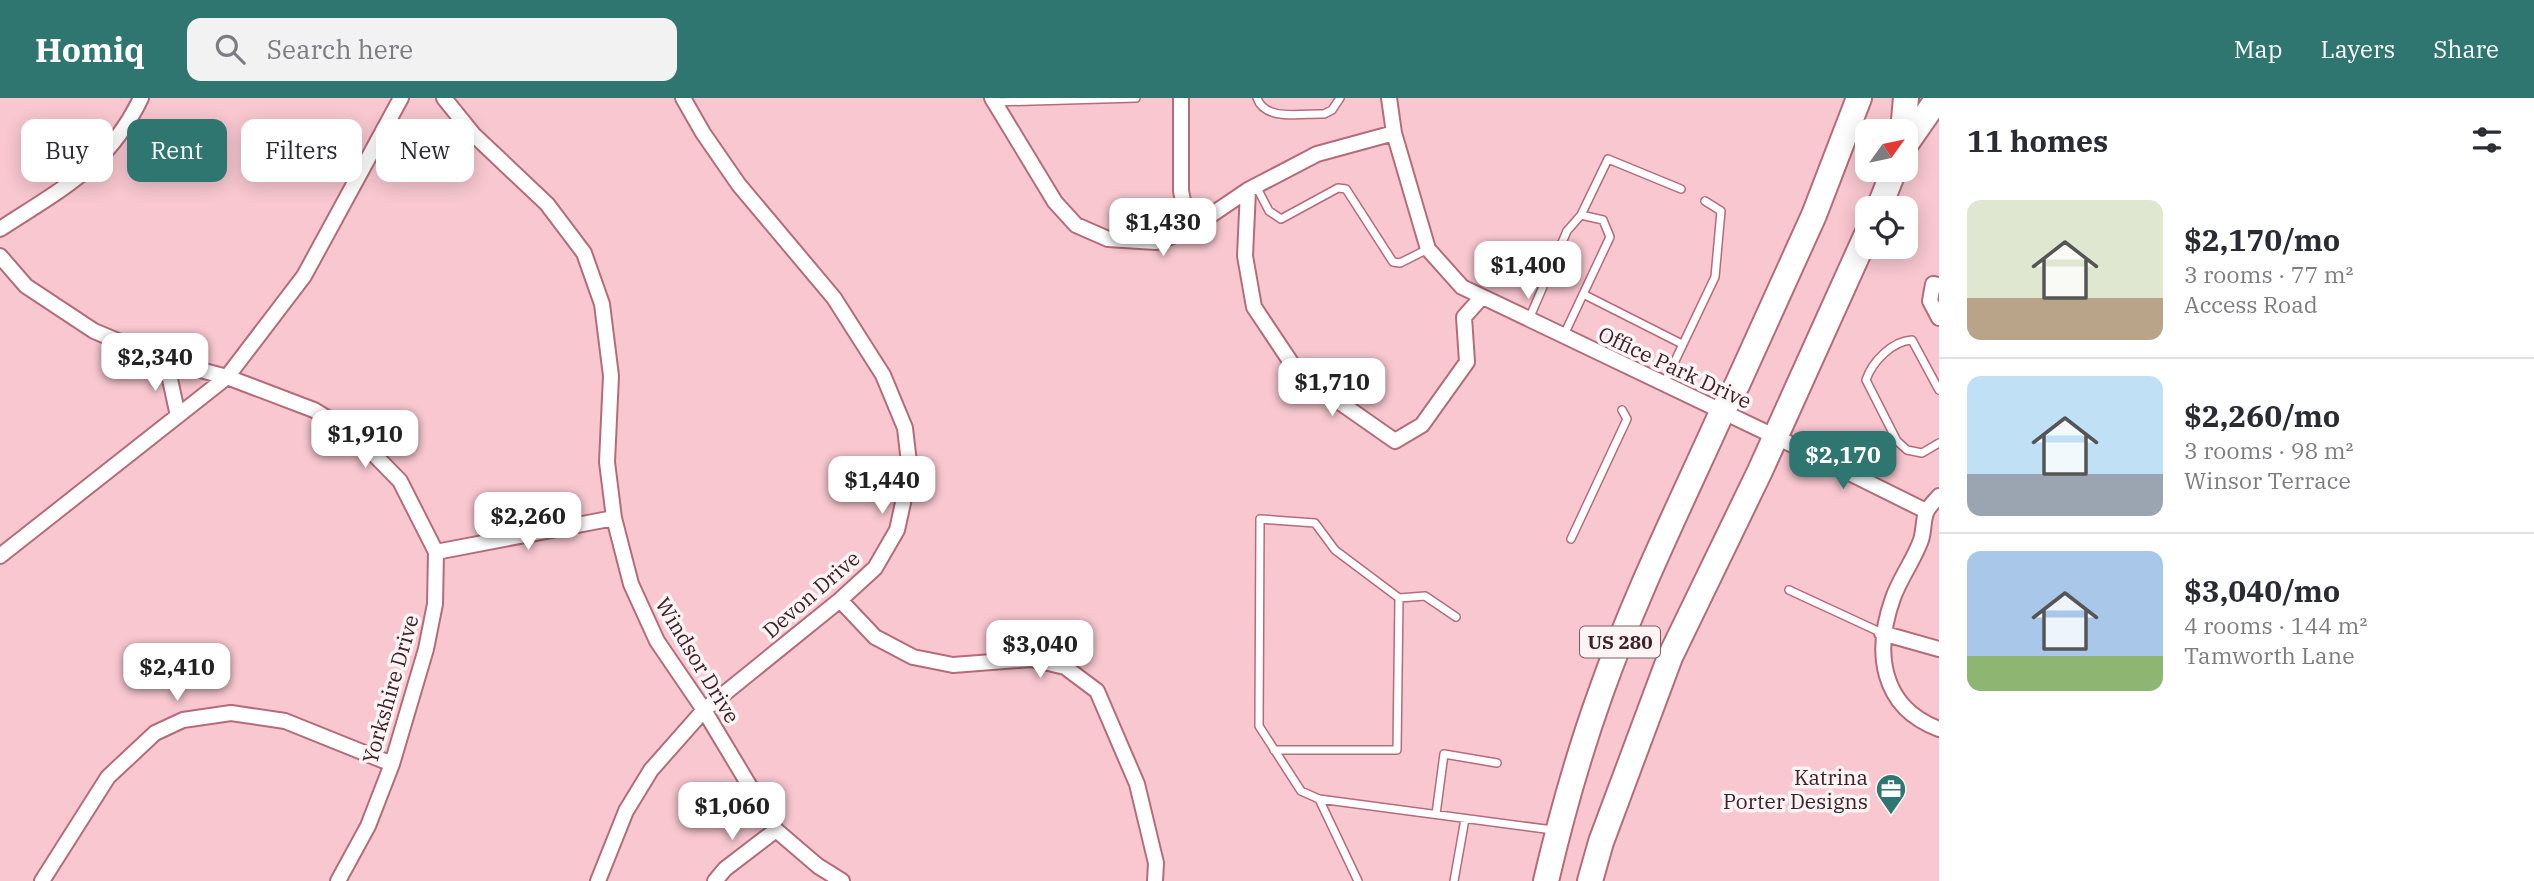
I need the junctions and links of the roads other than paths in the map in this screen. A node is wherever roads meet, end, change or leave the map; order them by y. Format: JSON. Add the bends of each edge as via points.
{"nodes":[{"id":1,"x":141,"y":98,"type":"edge"},
{"id":2,"x":401,"y":98,"type":"edge"},
{"id":3,"x":444,"y":98,"type":"edge"},
{"id":4,"x":683,"y":98,"type":"edge"},
{"id":5,"x":1136,"y":98,"type":"edge"},
{"id":6,"x":1181,"y":98,"type":"edge"},
{"id":7,"x":1257,"y":98,"type":"edge"},
{"id":8,"x":1340,"y":98,"type":"edge"},
{"id":9,"x":1389,"y":98,"type":"edge"},
{"id":10,"x":1858,"y":98,"type":"edge"},
{"id":11,"x":1906,"y":98,"type":"edge"},
{"id":12,"x":1920,"y":98,"type":"edge"},
{"id":13,"x":1938,"y":98,"type":"edge"},
{"id":14,"x":993,"y":100,"type":"edge"},
{"id":15,"x":1904,"y":119,"type":"edge"},
{"id":16,"x":1912,"y":119,"type":"edge"},
{"id":17,"x":1918,"y":127,"type":"edge"},
{"id":18,"x":1394,"y":133,"type":"junction"},
{"id":19,"x":1252,"y":188,"type":"junction"},
{"id":20,"x":1681,"y":189,"type":"dead end"},
{"id":21,"x":1705,"y":201,"type":"dead end"},
{"id":22,"x":1581,"y":215,"type":"junction"},
{"id":23,"x":0,"y":229,"type":"edge"},
{"id":24,"x":1189,"y":230,"type":"junction"},
{"id":25,"x":1428,"y":249,"type":"junction"},
{"id":26,"x":0,"y":256,"type":"edge"},
{"id":27,"x":1856,"y":259,"type":"edge"},
{"id":28,"x":1939,"y":285,"type":"edge"},
{"id":29,"x":1583,"y":294,"type":"junction"},
{"id":30,"x":1481,"y":298,"type":"junction"},
{"id":31,"x":1939,"y":318,"type":"edge"},
{"id":32,"x":1528,"y":320,"type":"junction"},
{"id":33,"x":1563,"y":337,"type":"junction"},
{"id":34,"x":1682,"y":344,"type":"junction"},
{"id":35,"x":166,"y":361,"type":"junction"},
{"id":36,"x":227,"y":377,"type":"junction"},
{"id":37,"x":1664,"y":385,"type":"junction"},
{"id":38,"x":1939,"y":390,"type":"edge"},
{"id":39,"x":1622,"y":410,"type":"dead end"},
{"id":40,"x":1721,"y":412,"type":"junction"},
{"id":41,"x":178,"y":416,"type":"junction"},
{"id":42,"x":1774,"y":437,"type":"junction"},
{"id":43,"x":1939,"y":443,"type":"edge"},
{"id":44,"x":1939,"y":496,"type":"edge"},
{"id":45,"x":1926,"y":512,"type":"junction"},
{"id":46,"x":614,"y":518,"type":"junction"},
{"id":47,"x":1572,"y":539,"type":"dead end"},
{"id":48,"x":436,"y":552,"type":"junction"},
{"id":49,"x":0,"y":556,"type":"edge"},
{"id":50,"x":1790,"y":590,"type":"dead end"},
{"id":51,"x":1399,"y":598,"type":"junction"},
{"id":52,"x":840,"y":600,"type":"junction"},
{"id":53,"x":1456,"y":617,"type":"dead end"},
{"id":54,"x":1882,"y":633,"type":"junction"},
{"id":55,"x":1939,"y":649,"type":"edge"},
{"id":56,"x":704,"y":710,"type":"junction"},
{"id":57,"x":1939,"y":729,"type":"edge"},
{"id":58,"x":1275,"y":750,"type":"junction"},
{"id":59,"x":392,"y":764,"type":"junction"},
{"id":60,"x":1497,"y":764,"type":"dead end"},
{"id":61,"x":1319,"y":799,"type":"junction"},
{"id":62,"x":1436,"y":814,"type":"junction"},
{"id":63,"x":1465,"y":819,"type":"junction"},
{"id":64,"x":776,"y":830,"type":"junction"},
{"id":65,"x":1557,"y":831,"type":"junction"},
{"id":66,"x":42,"y":881,"type":"edge"},
{"id":67,"x":338,"y":881,"type":"edge"},
{"id":68,"x":598,"y":881,"type":"edge"},
{"id":69,"x":715,"y":881,"type":"edge"},
{"id":70,"x":842,"y":881,"type":"edge"},
{"id":71,"x":1155,"y":881,"type":"edge"},
{"id":72,"x":1358,"y":881,"type":"edge"},
{"id":73,"x":1454,"y":881,"type":"edge"},
{"id":74,"x":1546,"y":881,"type":"edge"},
{"id":75,"x":1590,"y":881,"type":"edge"}],
"edges":[{"from":1,"to":23,"type":"street","via":[[107,152],[79,177]]},
{"from":2,"to":36,"type":"street","via":[[304,276]]},
{"from":3,"to":46,"type":"street","name":"Windsor Drive","via":[[473,134],[547,204],[584,253],[602,304],[611,376],[607,462]]},
{"from":4,"to":52,"type":"street","name":"Devon Drive","via":[[739,185],[834,299],[883,375],[905,428],[910,471],[897,530],[875,568]]},
{"from":5,"to":14,"type":"lane"},
{"from":6,"to":24,"type":"street","via":[[1181,191]]},
{"from":7,"to":8,"type":"lane","via":[[1268,113],[1324,114]]},
{"from":9,"to":18,"type":"street","name":"Office Park Drive"},
{"from":10,"to":40,"type":"highway","number":"US 280","via":[[1814,215]]},
{"from":11,"to":15,"type":"highway"},
{"from":12,"to":16,"type":"highway"},
{"from":13,"to":17,"type":"highway"},
{"from":14,"to":24,"type":"street","via":[[1055,202],[1076,225],[1108,239],[1156,242]]},
{"from":18,"to":19,"type":"street","via":[[1317,154]]},
{"from":18,"to":25,"type":"street","name":"Office Park Drive"},
{"from":19,"to":24,"type":"street"},
{"from":19,"to":25,"type":"lane","via":[[1281,219],[1338,188],[1346,189],[1393,262]]},
{"from":19,"to":30,"type":"street","via":[[1245,256],[1254,307],[1298,373],[1395,441],[1422,425],[1467,362],[1464,317]]},
{"from":20,"to":22,"type":"lane","via":[[1608,159]]},
{"from":21,"to":34,"type":"lane","via":[[1721,211],[1715,277]]},
{"from":22,"to":29,"type":"lane","via":[[1603,220],[1610,237]]},
{"from":22,"to":32,"type":"lane","via":[[1567,231]]},
{"from":25,"to":30,"type":"street","name":"Office Park Drive","via":[[1462,288]]},
{"from":26,"to":35,"type":"street","name":"Yorkshire Drive","via":[[26,286],[93,331]]},
{"from":27,"to":42,"type":"highway","number":"US 280"},
{"from":28,"to":31,"type":"street","via":[[1933,284],[1930,301]]},
{"from":29,"to":33,"type":"lane"},
{"from":29,"to":34,"type":"lane"},
{"from":30,"to":32,"type":"street","name":"Office Park Drive"},
{"from":32,"to":33,"type":"street","name":"Office Park Drive"},
{"from":33,"to":37,"type":"street","name":"Office Park Drive"},
{"from":34,"to":37,"type":"lane"},
{"from":35,"to":36,"type":"street","name":"Yorkshire Drive"},
{"from":35,"to":41,"type":"street"},
{"from":36,"to":41,"type":"street"},
{"from":36,"to":48,"type":"street","name":"Yorkshire Drive","via":[[314,410],[355,435],[400,481]]},
{"from":37,"to":40,"type":"street","name":"Office Park Drive"},
{"from":38,"to":43,"type":"lane","via":[[1912,340],[1888,351],[1870,367],[1866,380],[1907,450],[1922,453]]},
{"from":39,"to":47,"type":"lane","via":[[1627,419]]},
{"from":40,"to":42,"type":"street","name":"Office Park Drive"},
{"from":40,"to":65,"type":"highway","number":"US 280","via":[[1619,643]]},
{"from":41,"to":49,"type":"street"},
{"from":42,"to":45,"type":"street","name":"Office Park Drive"},
{"from":42,"to":75,"type":"highway","number":"US 280","via":[[1670,657]]},
{"from":44,"to":45,"type":"street"},
{"from":45,"to":54,"type":"street","via":[[1922,539],[1893,596]]},
{"from":46,"to":48,"type":"street"},
{"from":46,"to":56,"type":"street","name":"Windsor Drive","via":[[631,584],[657,641]]},
{"from":48,"to":59,"type":"street","name":"Yorkshire Drive","via":[[435,604],[426,649]]},
{"from":50,"to":54,"type":"lane"},
{"from":51,"to":53,"type":"lane","via":[[1425,596]]},
{"from":51,"to":58,"type":"lane","via":[[1397,750]]},
{"from":51,"to":58,"type":"lane","via":[[1335,550],[1315,523],[1259,519],[1259,726]]},
{"from":52,"to":56,"type":"street","name":"Devon Drive"},
{"from":52,"to":71,"type":"street","via":[[875,637],[913,657],[953,665],[1031,659],[1065,667],[1097,691],[1137,784],[1156,863]]},
{"from":54,"to":55,"type":"street"},
{"from":54,"to":57,"type":"street","via":[[1883,662],[1893,690],[1906,710]]},
{"from":56,"to":64,"type":"street","name":"Windsor Drive"},
{"from":56,"to":68,"type":"street","name":"Devon Drive","via":[[652,770],[626,811]]},
{"from":58,"to":61,"type":"lane","via":[[1301,791]]},
{"from":59,"to":66,"type":"street","via":[[285,722],[231,713],[183,720],[155,733],[108,777]]},
{"from":59,"to":67,"type":"street","name":"Yorkshire Drive","via":[[368,826]]},
{"from":60,"to":62,"type":"lane","via":[[1444,754]]},
{"from":61,"to":62,"type":"lane"},
{"from":61,"to":72,"type":"lane"},
{"from":62,"to":63,"type":"lane"},
{"from":63,"to":65,"type":"lane"},
{"from":63,"to":73,"type":"lane"},
{"from":64,"to":69,"type":"street"},
{"from":64,"to":70,"type":"street","name":"Windsor Drive"},
{"from":65,"to":74,"type":"highway","number":"US 280"}]}
